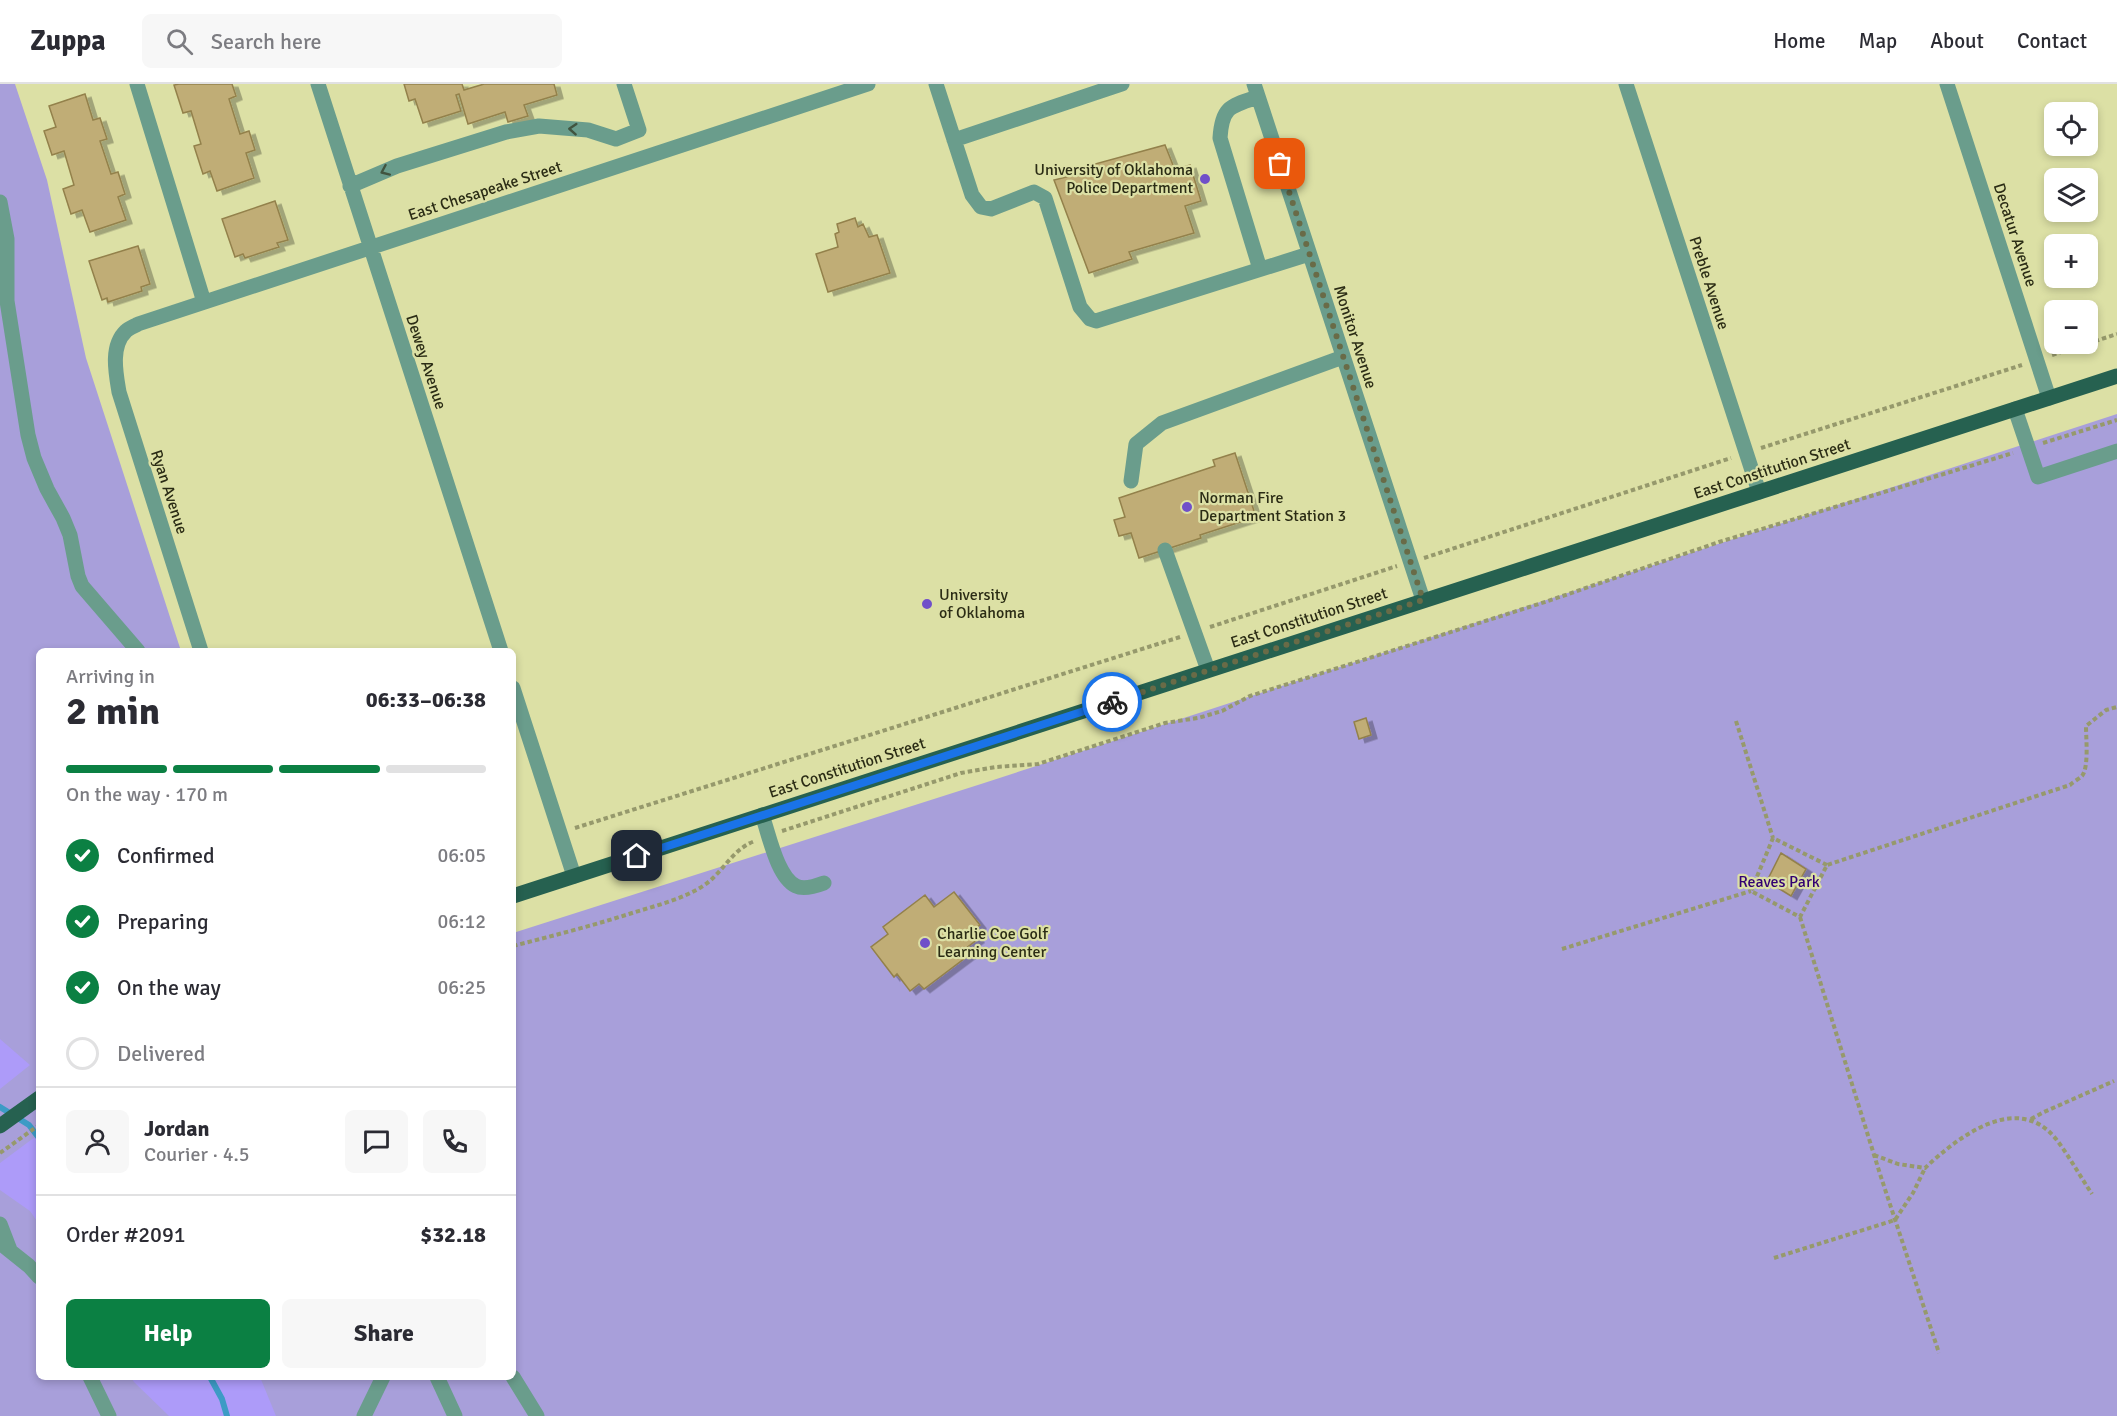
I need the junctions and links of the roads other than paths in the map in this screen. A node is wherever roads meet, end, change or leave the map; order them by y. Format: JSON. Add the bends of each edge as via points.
{"nodes":[{"id":1,"x":137,"y":84,"type":"edge"},
{"id":2,"x":318,"y":84,"type":"edge"},
{"id":3,"x":624,"y":84,"type":"edge"},
{"id":4,"x":868,"y":84,"type":"edge"},
{"id":5,"x":936,"y":84,"type":"edge"},
{"id":6,"x":1122,"y":84,"type":"edge"},
{"id":7,"x":1626,"y":84,"type":"edge"},
{"id":8,"x":1947,"y":84,"type":"edge"},
{"id":9,"x":1256,"y":90,"type":"edge"},
{"id":10,"x":629,"y":135,"type":"junction"},
{"id":11,"x":954,"y":140,"type":"junction"},
{"id":12,"x":638,"y":160,"type":"junction"},
{"id":13,"x":350,"y":186,"type":"junction"},
{"id":14,"x":0,"y":202,"type":"edge"},
{"id":15,"x":370,"y":248,"type":"junction"},
{"id":16,"x":1309,"y":254,"type":"junction"},
{"id":17,"x":1260,"y":269,"type":"junction"},
{"id":18,"x":204,"y":302,"type":"junction"},
{"id":19,"x":119,"y":342,"type":"joint"},
{"id":20,"x":1343,"y":357,"type":"junction"},
{"id":21,"x":2117,"y":376,"type":"edge"},
{"id":22,"x":2049,"y":398,"type":"junction"},
{"id":23,"x":2014,"y":409,"type":"junction"},
{"id":24,"x":2117,"y":451,"type":"edge"},
{"id":25,"x":1131,"y":481,"type":"dead end"},
{"id":26,"x":1759,"y":492,"type":"junction"},
{"id":27,"x":1166,"y":550,"type":"dead end"},
{"id":28,"x":1423,"y":600,"type":"junction"},
{"id":29,"x":135,"y":648,"type":"edge"},
{"id":30,"x":200,"y":648,"type":"edge"},
{"id":31,"x":500,"y":648,"type":"edge"},
{"id":32,"x":1208,"y":670,"type":"junction"},
{"id":33,"x":516,"y":697,"type":"edge"},
{"id":34,"x":762,"y":815,"type":"junction"},
{"id":35,"x":574,"y":876,"type":"junction"},
{"id":36,"x":824,"y":883,"type":"dead end"},
{"id":37,"x":516,"y":895,"type":"edge"},
{"id":38,"x":36,"y":1100,"type":"edge"},
{"id":39,"x":0,"y":1126,"type":"edge"},
{"id":40,"x":0,"y":1224,"type":"edge"},
{"id":41,"x":5,"y":1246,"type":"edge"},
{"id":42,"x":36,"y":1274,"type":"edge"},
{"id":43,"x":91,"y":1380,"type":"edge"},
{"id":44,"x":382,"y":1380,"type":"edge"},
{"id":45,"x":438,"y":1380,"type":"edge"},
{"id":46,"x":515,"y":1380,"type":"edge"},
{"id":47,"x":109,"y":1416,"type":"edge"},
{"id":48,"x":364,"y":1416,"type":"edge"},
{"id":49,"x":455,"y":1416,"type":"edge"},
{"id":50,"x":537,"y":1416,"type":"edge"}],
"edges":[{"from":1,"to":18,"type":"street"},
{"from":2,"to":13,"type":"street","name":"Dewey Avenue"},
{"from":3,"to":10,"type":"street","via":[[639,130]]},
{"from":4,"to":12,"type":"street","name":"East Chesapeake Street"},
{"from":5,"to":11,"type":"street"},
{"from":6,"to":11,"type":"street"},
{"from":7,"to":26,"type":"street","name":"Preble Avenue"},
{"from":8,"to":22,"type":"street","name":"Decatur Avenue"},
{"from":9,"to":16,"type":"street","name":"Monitor Avenue"},
{"from":9,"to":17,"type":"street","via":[[1233,105],[1221,119],[1220,138]]},
{"from":10,"to":12,"type":"street"},
{"from":10,"to":13,"type":"street","one_way":true,"via":[[616,139],[588,130],[539,126],[506,132],[397,166]]},
{"from":11,"to":17,"type":"street","via":[[972,195],[981,207],[991,209],[1034,192],[1046,198],[1080,307],[1090,319],[1096,321]]},
{"from":12,"to":15,"type":"street","name":"East Chesapeake Street"},
{"from":13,"to":15,"type":"street","name":"Dewey Avenue"},
{"from":14,"to":29,"type":"street","via":[[6,228],[11,335],[34,458],[70,535],[82,586]]},
{"from":15,"to":18,"type":"street","name":"East Chesapeake Street"},
{"from":15,"to":31,"type":"street","name":"Dewey Avenue"},
{"from":16,"to":17,"type":"street"},
{"from":16,"to":20,"type":"street","name":"Monitor Avenue"},
{"from":18,"to":19,"type":"street","name":"East Chesapeake Street","via":[[138,324],[125,332]]},
{"from":19,"to":30,"type":"street","name":"Ryan Avenue","via":[[119,392]]},
{"from":20,"to":25,"type":"street","via":[[1162,423],[1136,444]]},
{"from":20,"to":28,"type":"street","name":"Monitor Avenue"},
{"from":21,"to":22,"type":"main road","name":"East Constitution Street"},
{"from":22,"to":23,"type":"main road","name":"East Constitution Street"},
{"from":23,"to":24,"type":"street","via":[[2038,477]]},
{"from":23,"to":26,"type":"main road","name":"East Constitution Street"},
{"from":26,"to":28,"type":"main road","name":"East Constitution Street"},
{"from":27,"to":32,"type":"street"},
{"from":28,"to":32,"type":"main road","name":"East Constitution Street"},
{"from":32,"to":34,"type":"main road","name":"East Constitution Street"},
{"from":33,"to":35,"type":"street"},
{"from":34,"to":35,"type":"main road","name":"East Constitution Street"},
{"from":34,"to":36,"type":"street","via":[[782,872],[789,881],[798,887]]},
{"from":35,"to":37,"type":"main road","name":"East Constitution Street"},
{"from":38,"to":39,"type":"main road"},
{"from":40,"to":41,"type":"street"},
{"from":41,"to":42,"type":"street"},
{"from":43,"to":47,"type":"street"},
{"from":44,"to":48,"type":"street"},
{"from":45,"to":49,"type":"street"},
{"from":46,"to":50,"type":"street"}]}
